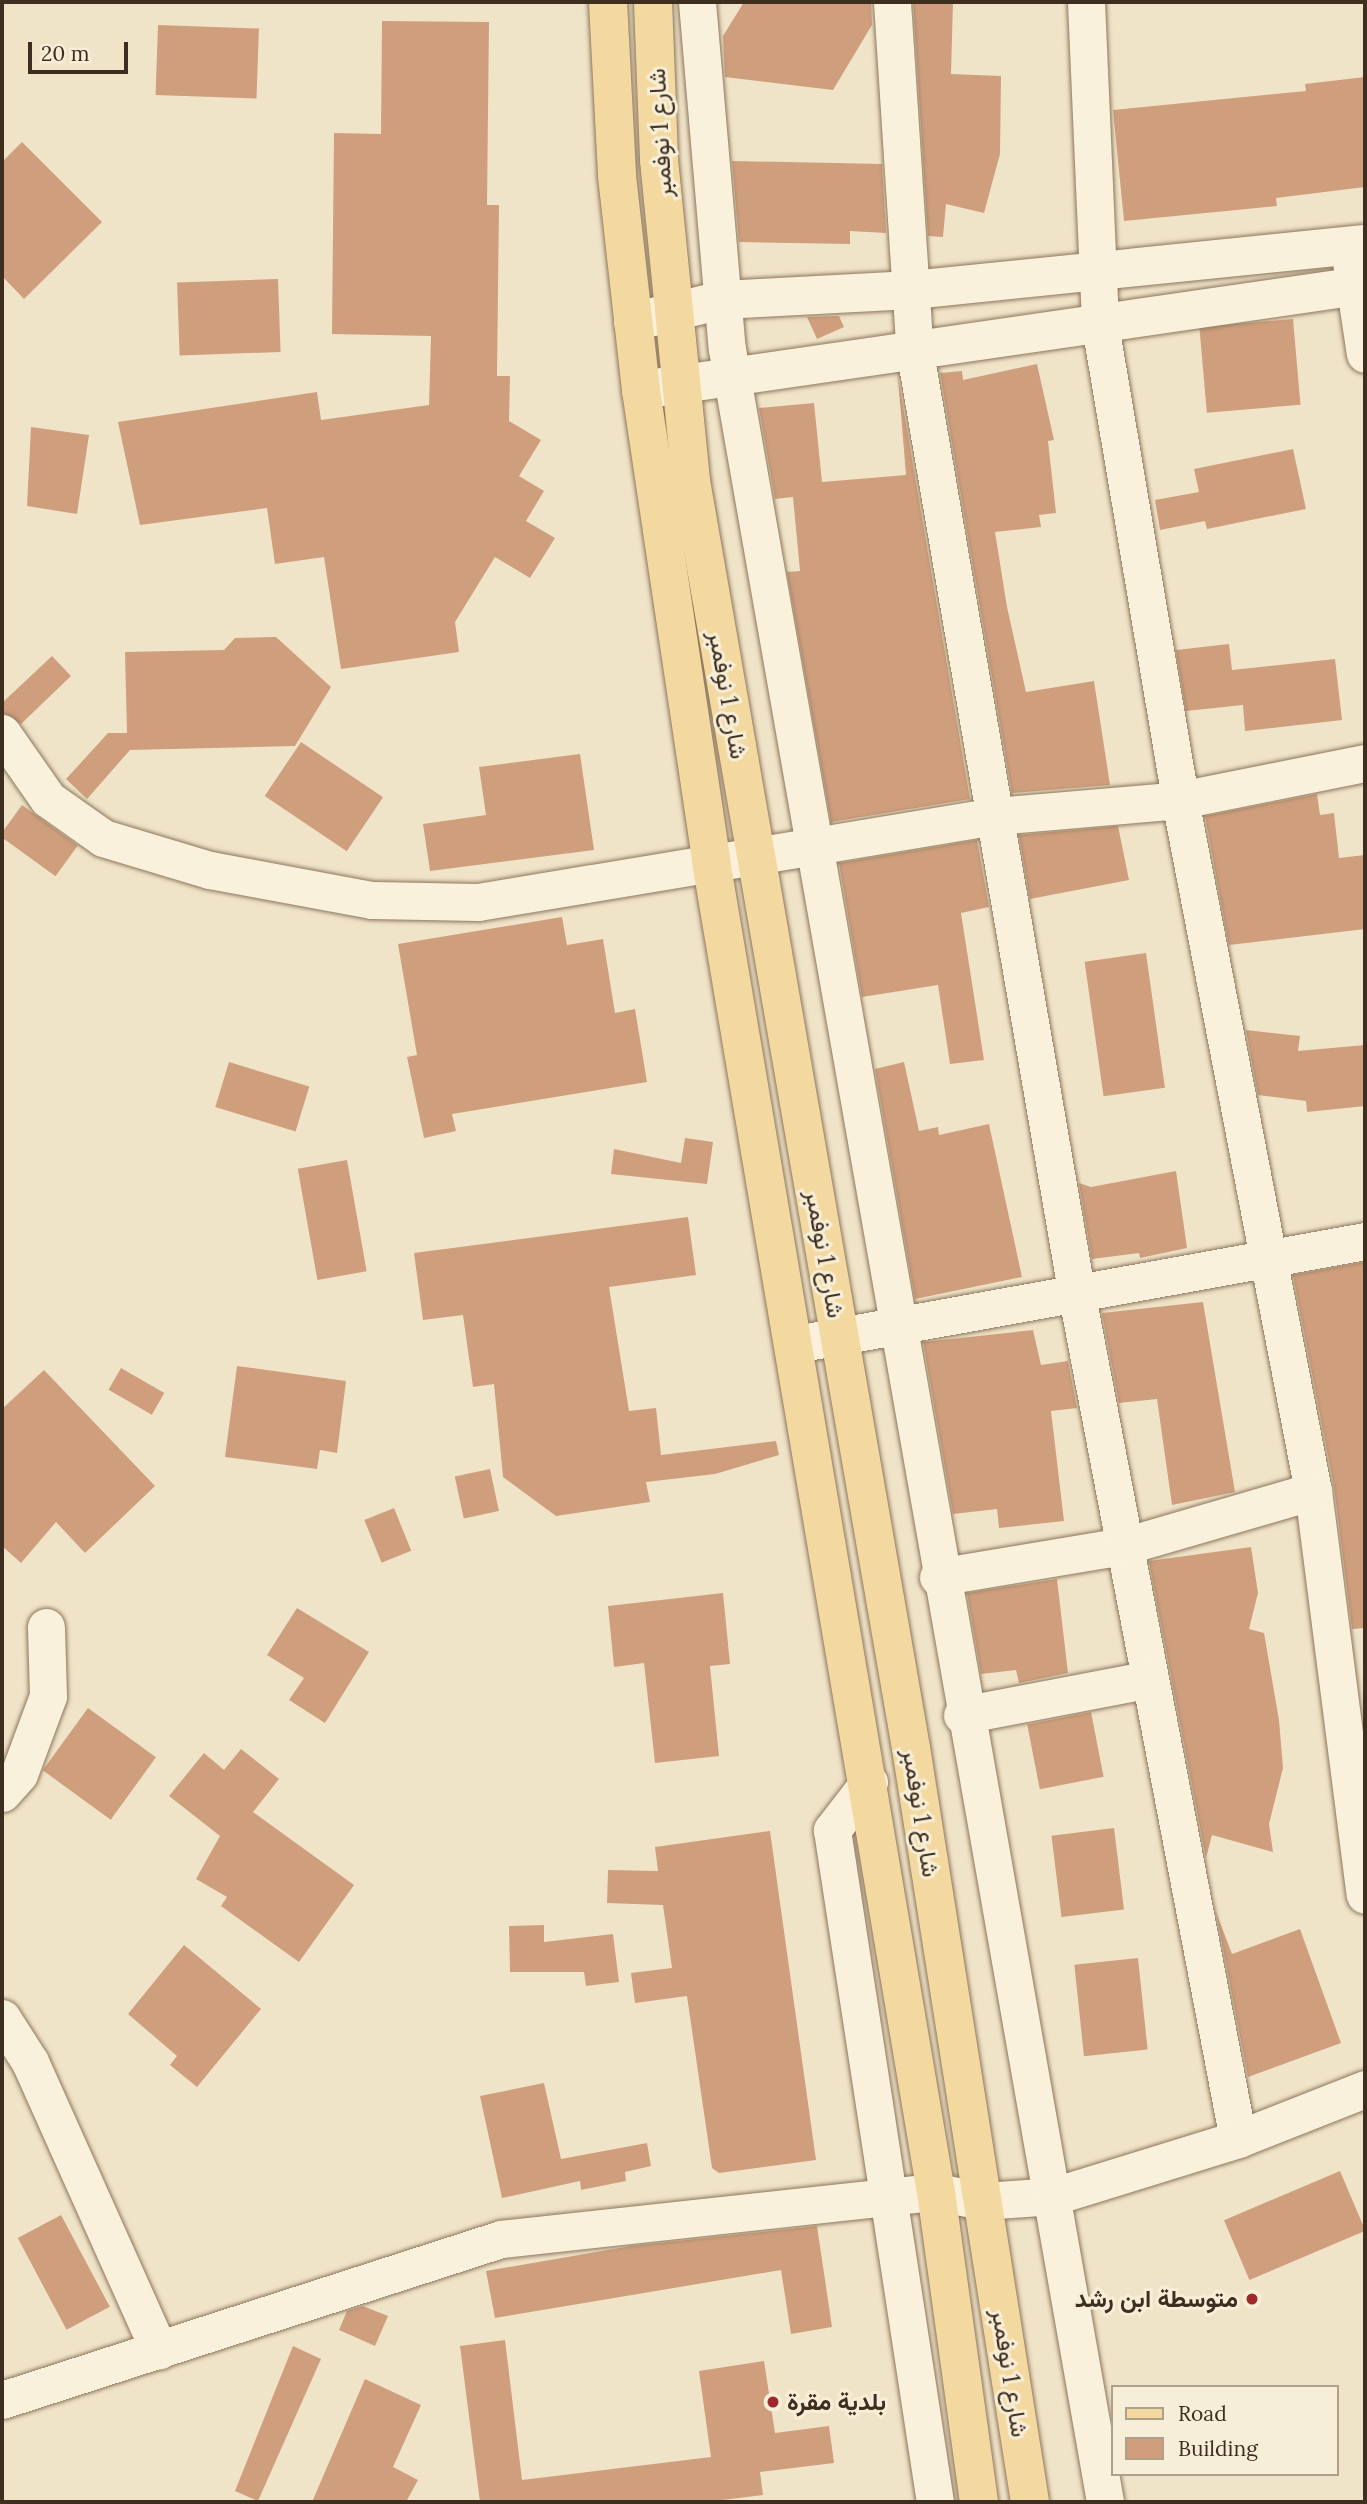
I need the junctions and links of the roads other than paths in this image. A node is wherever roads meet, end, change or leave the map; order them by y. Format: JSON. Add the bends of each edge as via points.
{"nodes":[{"id":1,"x":608,"y":2,"type":"edge"},
{"id":2,"x":653,"y":2,"type":"edge"},
{"id":3,"x":697,"y":2,"type":"edge"},
{"id":4,"x":892,"y":2,"type":"edge"},
{"id":5,"x":1086,"y":2,"type":"edge"},
{"id":6,"x":1357,"y":245,"type":"edge"},
{"id":7,"x":1099,"y":271,"type":"junction"},
{"id":8,"x":1360,"y":286,"type":"edge"},
{"id":9,"x":912,"y":289,"type":"junction"},
{"id":10,"x":722,"y":300,"type":"junction"},
{"id":11,"x":674,"y":315,"type":"junction"},
{"id":12,"x":634,"y":322,"type":"junction"},
{"id":13,"x":1100,"y":325,"type":"junction"},
{"id":14,"x":915,"y":353,"type":"junction"},
{"id":15,"x":1365,"y":354,"type":"edge"},
{"id":16,"x":732,"y":381,"type":"junction"},
{"id":17,"x":682,"y":385,"type":"junction"},
{"id":18,"x":641,"y":390,"type":"junction"},
{"id":19,"x":2,"y":733,"type":"edge"},
{"id":20,"x":1365,"y":763,"type":"edge"},
{"id":21,"x":1180,"y":800,"type":"junction"},
{"id":22,"x":995,"y":816,"type":"junction"},
{"id":23,"x":813,"y":847,"type":"junction"},
{"id":24,"x":756,"y":856,"type":"junction"},
{"id":25,"x":711,"y":861,"type":"junction"},
{"id":26,"x":1365,"y":1241,"type":"edge"},
{"id":27,"x":1265,"y":1260,"type":"junction"},
{"id":28,"x":1077,"y":1296,"type":"junction"},
{"id":29,"x":896,"y":1330,"type":"junction"},
{"id":30,"x":840,"y":1340,"type":"junction"},
{"id":31,"x":796,"y":1345,"type":"junction"},
{"id":32,"x":1313,"y":1490,"type":"junction"},
{"id":33,"x":1124,"y":1546,"type":"junction"},
{"id":34,"x":938,"y":1577,"type":"junction"},
{"id":35,"x":46,"y":1627,"type":"dead end"},
{"id":36,"x":1150,"y":1679,"type":"junction"},
{"id":37,"x":962,"y":1715,"type":"junction"},
{"id":38,"x":869,"y":1782,"type":"junction"},
{"id":39,"x":2,"y":1793,"type":"edge"},
{"id":40,"x":1365,"y":1895,"type":"edge"},
{"id":41,"x":2,"y":2018,"type":"edge"},
{"id":42,"x":1365,"y":2089,"type":"edge"},
{"id":43,"x":1237,"y":2139,"type":"junction"},
{"id":44,"x":936,"y":2192,"type":"junction"},
{"id":45,"x":1054,"y":2196,"type":"junction"},
{"id":46,"x":889,"y":2197,"type":"junction"},
{"id":47,"x":983,"y":2201,"type":"junction"},
{"id":48,"x":159,"y":2350,"type":"junction"},
{"id":49,"x":2,"y":2400,"type":"edge"},
{"id":50,"x":935,"y":2502,"type":"edge"},
{"id":51,"x":979,"y":2502,"type":"edge"},
{"id":52,"x":1030,"y":2502,"type":"edge"},
{"id":53,"x":1105,"y":2502,"type":"edge"}],
"edges":[{"from":1,"to":12,"type":"main road","name":"شارع 1 نوفمبر","via":[[617,176]]},
{"from":2,"to":11,"type":"main road","name":"شارع 1 نوفمبر"},
{"from":3,"to":10,"type":"street"},
{"from":4,"to":9,"type":"street"},
{"from":5,"to":7,"type":"street"},
{"from":6,"to":7,"type":"street"},
{"from":6,"to":8,"type":"street"},
{"from":7,"to":9,"type":"street"},
{"from":7,"to":13,"type":"street"},
{"from":8,"to":13,"type":"street"},
{"from":8,"to":15,"type":"street"},
{"from":9,"to":10,"type":"street"},
{"from":9,"to":14,"type":"street"},
{"from":10,"to":11,"type":"street"},
{"from":10,"to":16,"type":"street"},
{"from":11,"to":12,"type":"street"},
{"from":11,"to":17,"type":"main road","name":"شارع 1 نوفمبر"},
{"from":12,"to":18,"type":"main road","name":"شارع 1 نوفمبر"},
{"from":13,"to":14,"type":"street"},
{"from":13,"to":21,"type":"street"},
{"from":14,"to":16,"type":"street"},
{"from":14,"to":22,"type":"street"},
{"from":16,"to":17,"type":"street"},
{"from":16,"to":23,"type":"street"},
{"from":17,"to":18,"type":"street"},
{"from":17,"to":24,"type":"main road","name":"شارع 1 نوفمبر","via":[[691,481]]},
{"from":18,"to":25,"type":"main road","name":"شارع 1 نوفمبر"},
{"from":19,"to":25,"type":"street","via":[[48,799],[103,838],[209,870],[372,900],[478,902]]},
{"from":20,"to":21,"type":"street"},
{"from":21,"to":22,"type":"street"},
{"from":21,"to":27,"type":"street"},
{"from":22,"to":23,"type":"street"},
{"from":22,"to":28,"type":"street"},
{"from":23,"to":24,"type":"street"},
{"from":23,"to":29,"type":"street"},
{"from":24,"to":25,"type":"street"},
{"from":24,"to":30,"type":"main road","name":"شارع 1 نوفمبر"},
{"from":25,"to":31,"type":"main road","name":"شارع 1 نوفمبر"},
{"from":26,"to":27,"type":"street"},
{"from":27,"to":28,"type":"street"},
{"from":27,"to":32,"type":"street"},
{"from":28,"to":29,"type":"street"},
{"from":28,"to":33,"type":"street"},
{"from":29,"to":30,"type":"street"},
{"from":29,"to":34,"type":"street"},
{"from":30,"to":31,"type":"street"},
{"from":30,"to":47,"type":"main road","name":"شارع 1 نوفمبر"},
{"from":31,"to":38,"type":"main road","name":"شارع 1 نوفمبر"},
{"from":32,"to":33,"type":"street"},
{"from":32,"to":40,"type":"street"},
{"from":33,"to":34,"type":"street"},
{"from":33,"to":36,"type":"street"},
{"from":34,"to":37,"type":"street"},
{"from":35,"to":39,"type":"street","via":[[48,1696],[19,1774]]},
{"from":36,"to":37,"type":"street"},
{"from":36,"to":43,"type":"street"},
{"from":37,"to":45,"type":"street"},
{"from":38,"to":44,"type":"main road","name":"شارع 1 نوفمبر"},
{"from":38,"to":46,"type":"street","via":[[832,1830]]},
{"from":41,"to":48,"type":"street","via":[[30,2062]]},
{"from":42,"to":43,"type":"street"},
{"from":43,"to":45,"type":"street"},
{"from":44,"to":46,"type":"street"},
{"from":44,"to":47,"type":"street"},
{"from":44,"to":51,"type":"main road","name":"شارع 1 نوفمبر"},
{"from":45,"to":47,"type":"street"},
{"from":45,"to":53,"type":"street"},
{"from":46,"to":48,"type":"street","via":[[501,2239]]},
{"from":46,"to":50,"type":"street"},
{"from":47,"to":52,"type":"main road","name":"شارع 1 نوفمبر"},
{"from":48,"to":49,"type":"street"}]}
